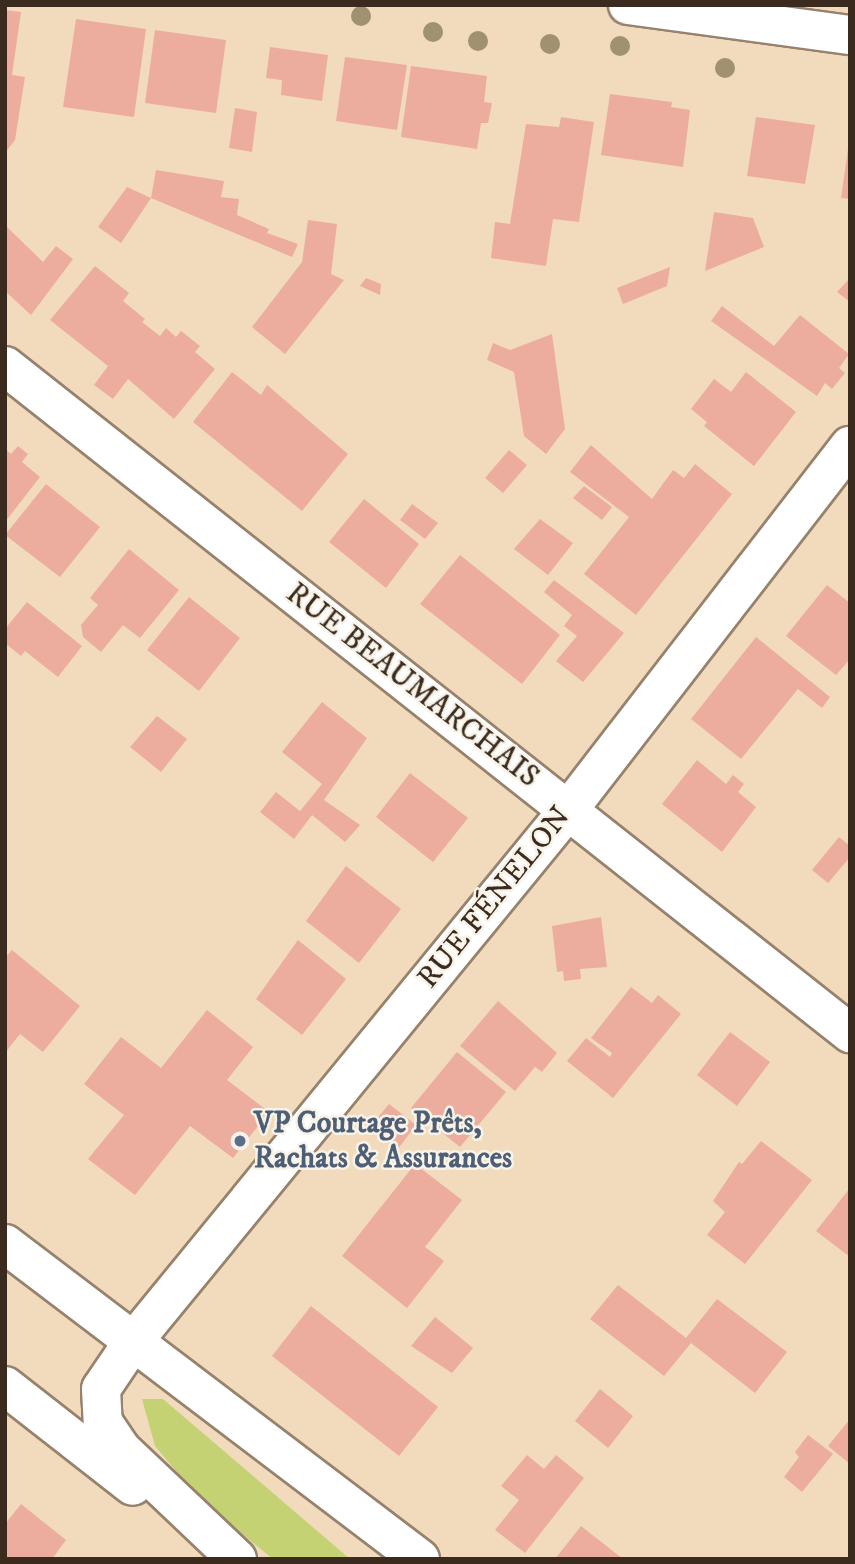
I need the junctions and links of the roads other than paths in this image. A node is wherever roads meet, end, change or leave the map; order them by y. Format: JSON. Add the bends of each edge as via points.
{"nodes":[{"id":1,"x":628,"y":5,"type":"edge"},
{"id":2,"x":850,"y":35,"type":"edge"},
{"id":3,"x":5,"y":366,"type":"edge"},
{"id":4,"x":850,"y":446,"type":"edge"},
{"id":5,"x":569,"y":809,"type":"junction"},
{"id":6,"x":850,"y":1033,"type":"edge"},
{"id":7,"x":5,"y":1244,"type":"edge"},
{"id":8,"x":132,"y":1343,"type":"junction"},
{"id":9,"x":5,"y":1386,"type":"edge"},
{"id":10,"x":225,"y":1559,"type":"edge"},
{"id":11,"x":237,"y":1559,"type":"edge"},
{"id":12,"x":420,"y":1559,"type":"edge"}],
"edges":[{"from":1,"to":2,"type":"street"},
{"from":3,"to":5,"type":"street","name":"RUE BEAUMARCHAIS"},
{"from":4,"to":5,"type":"street","name":"RUE FÉNELON"},
{"from":5,"to":6,"type":"street","name":"RUE BEAUMARCHAIS"},
{"from":5,"to":8,"type":"street","name":"RUE FÉNELON"},
{"from":7,"to":8,"type":"street"},
{"from":8,"to":11,"type":"street","name":"RUE FÉNELON","via":[[101,1389],[103,1422],[121,1449]]},
{"from":8,"to":12,"type":"street"},
{"from":9,"to":10,"type":"street"}]}
